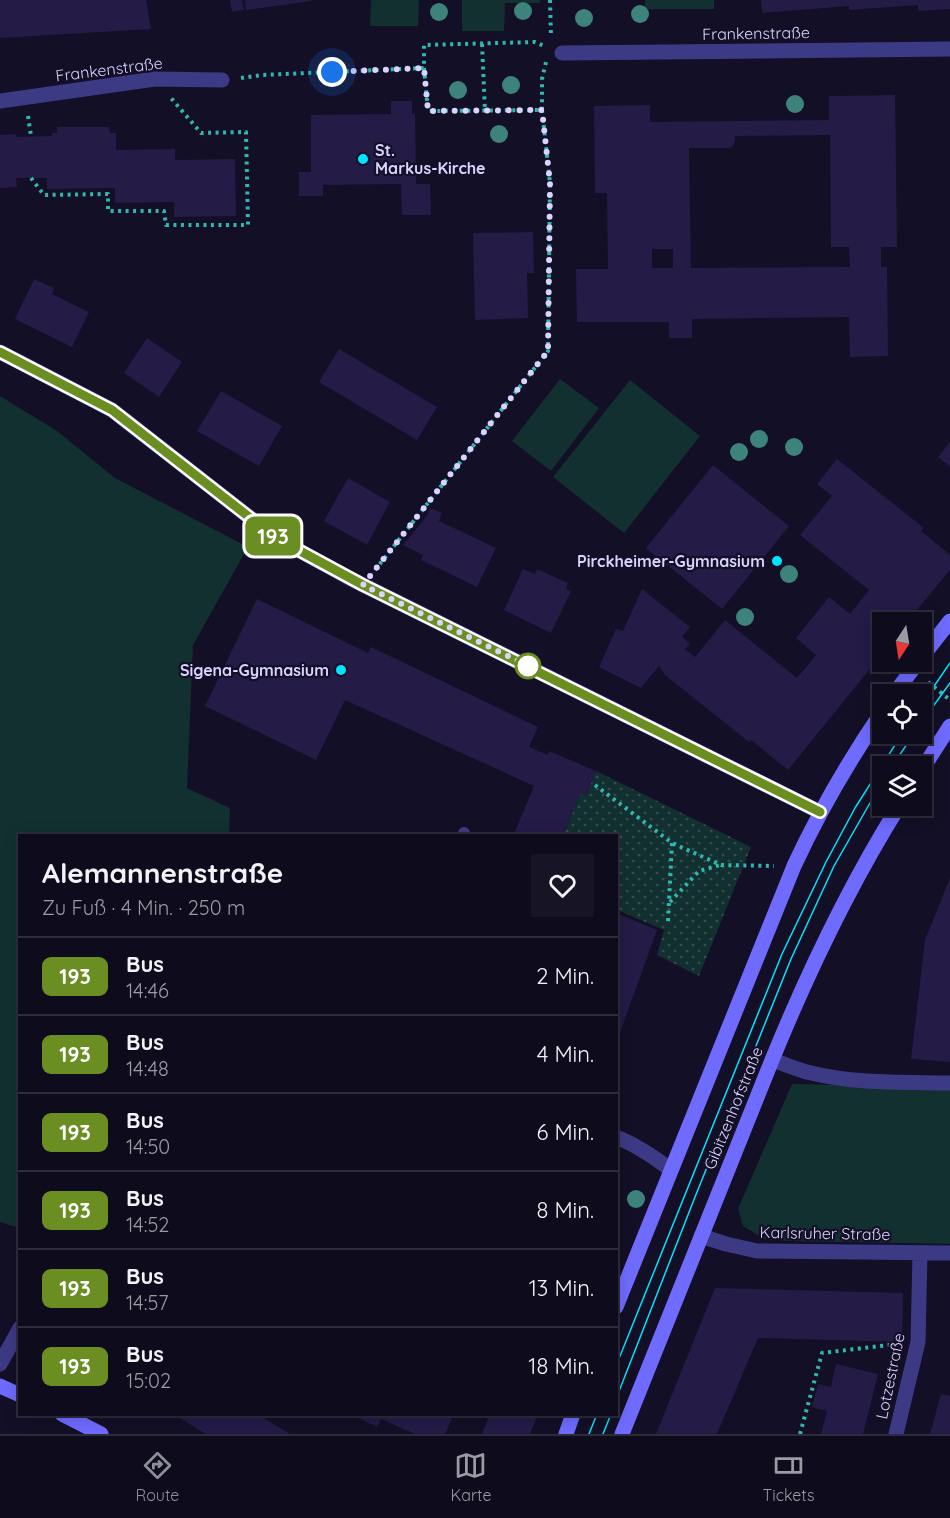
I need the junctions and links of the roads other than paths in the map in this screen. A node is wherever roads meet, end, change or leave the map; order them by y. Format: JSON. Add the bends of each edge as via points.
{"nodes":[{"id":1,"x":950,"y":49,"type":"edge"},
{"id":2,"x":556,"y":51,"type":"road end"},
{"id":3,"x":222,"y":80,"type":"road end"},
{"id":4,"x":0,"y":102,"type":"edge"},
{"id":5,"x":0,"y":352,"type":"edge"},
{"id":6,"x":947,"y":630,"type":"edge"},
{"id":7,"x":932,"y":647,"type":"edge"},
{"id":8,"x":911,"y":672,"type":"edge"},
{"id":9,"x":902,"y":684,"type":"edge"},
{"id":10,"x":950,"y":726,"type":"edge"},
{"id":11,"x":872,"y":727,"type":"edge"},
{"id":12,"x":931,"y":756,"type":"edge"},
{"id":13,"x":820,"y":812,"type":"junction"},
{"id":14,"x":893,"y":816,"type":"edge"},
{"id":15,"x":772,"y":1060,"type":"junction"},
{"id":16,"x":950,"y":1083,"type":"edge"},
{"id":17,"x":618,"y":1138,"type":"edge"},
{"id":18,"x":671,"y":1170,"type":"junction"},
{"id":19,"x":701,"y":1236,"type":"junction"},
{"id":20,"x":920,"y":1252,"type":"junction"},
{"id":21,"x":950,"y":1253,"type":"edge"},
{"id":22,"x":618,"y":1302,"type":"edge"},
{"id":23,"x":18,"y":1332,"type":"edge"},
{"id":24,"x":0,"y":1364,"type":"edge"},
{"id":25,"x":0,"y":1386,"type":"edge"},
{"id":26,"x":18,"y":1394,"type":"edge"},
{"id":27,"x":66,"y":1416,"type":"edge"},
{"id":28,"x":572,"y":1416,"type":"edge"},
{"id":29,"x":101,"y":1434,"type":"edge"},
{"id":30,"x":566,"y":1434,"type":"edge"},
{"id":31,"x":622,"y":1434,"type":"edge"},
{"id":32,"x":896,"y":1434,"type":"edge"}],
"edges":[{"from":1,"to":2,"type":"street","name":"Frankenstraße"},
{"from":3,"to":4,"type":"street","name":"Frankenstraße","via":[[155,79]]},
{"from":5,"to":13,"type":"street","via":[[112,410],[276,538]]},
{"from":6,"to":7,"type":"main road"},
{"from":8,"to":9,"type":"main road"},
{"from":10,"to":12,"type":"main road"},
{"from":11,"to":13,"type":"main road","name":"Gibitzenhofstraße"},
{"from":13,"to":18,"type":"main road","name":"Gibitzenhofstraße","via":[[794,866]]},
{"from":14,"to":15,"type":"main road","name":"Gibitzenhofstraße","via":[[844,901]]},
{"from":15,"to":16,"type":"street","via":[[832,1077]]},
{"from":15,"to":19,"type":"main road","name":"Gibitzenhofstraße"},
{"from":17,"to":18,"type":"street","via":[[648,1152]]},
{"from":18,"to":22,"type":"main road","name":"Gibitzenhofstraße"},
{"from":19,"to":20,"type":"street","name":"Karlsruher Straße","via":[[757,1251]]},
{"from":19,"to":31,"type":"main road","name":"Gibitzenhofstraße"},
{"from":20,"to":21,"type":"street","name":"Karlsruher Straße"},
{"from":20,"to":32,"type":"street","name":"Lotzestraße","via":[[918,1342]]},
{"from":23,"to":24,"type":"street"},
{"from":25,"to":26,"type":"main road"},
{"from":27,"to":29,"type":"main road"},
{"from":28,"to":30,"type":"main road"}]}
